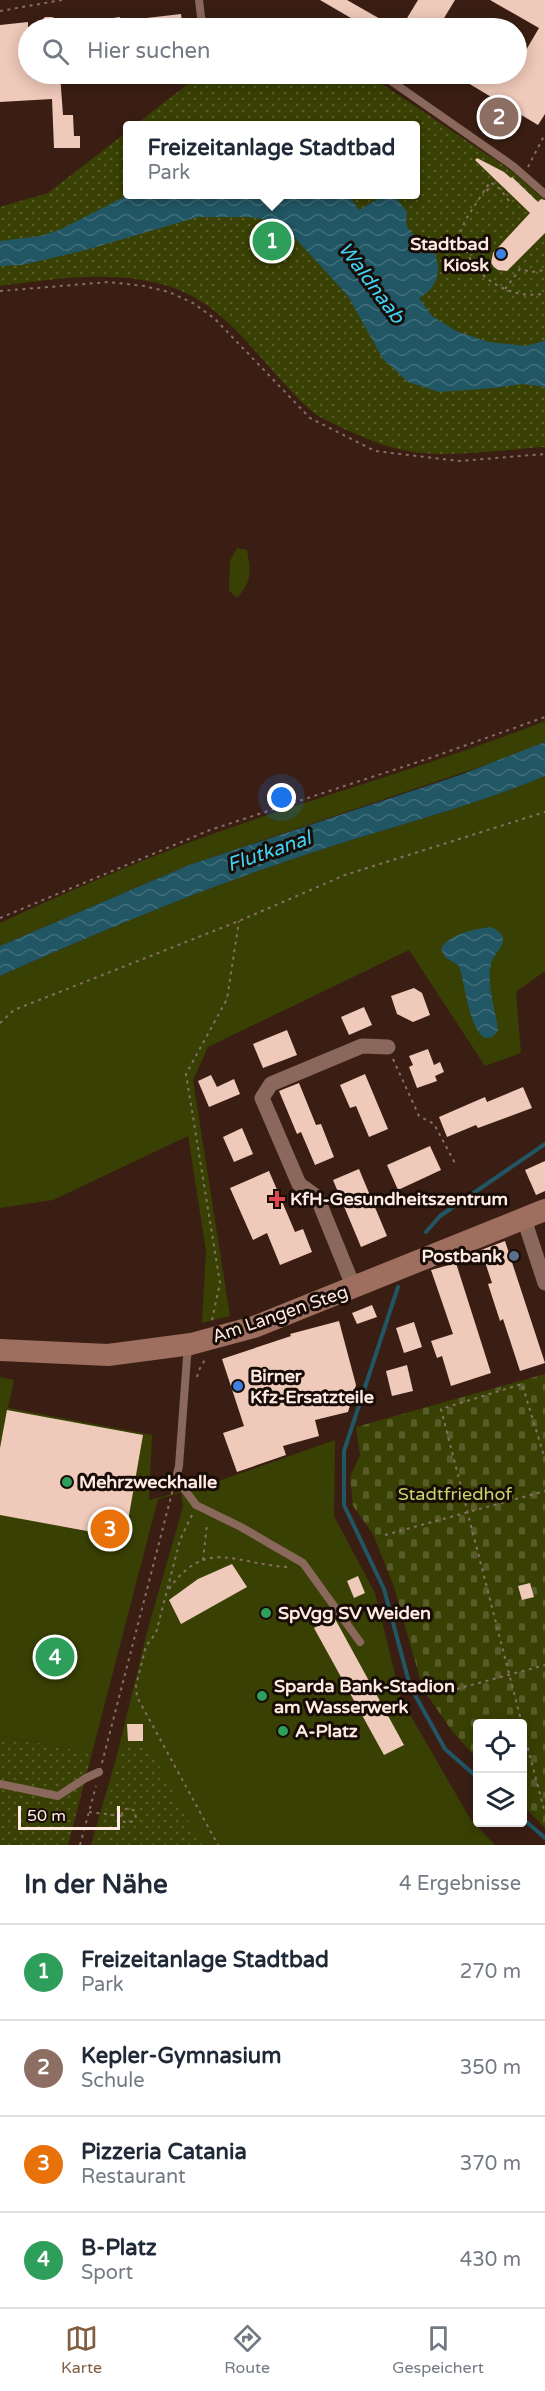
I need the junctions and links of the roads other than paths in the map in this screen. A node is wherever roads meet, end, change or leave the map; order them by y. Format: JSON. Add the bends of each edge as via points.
{"nodes":[{"id":1,"x":199,"y":0,"type":"edge"},
{"id":2,"x":201,"y":18,"type":"edge"},
{"id":3,"x":395,"y":84,"type":"edge"},
{"id":4,"x":545,"y":194,"type":"edge"},
{"id":5,"x":388,"y":1047,"type":"road end"},
{"id":6,"x":545,"y":1210,"type":"edge"},
{"id":7,"x":524,"y":1219,"type":"junction"},
{"id":8,"x":545,"y":1283,"type":"edge"},
{"id":9,"x":354,"y":1288,"type":"junction"},
{"id":10,"x":191,"y":1344,"type":"junction"},
{"id":11,"x":0,"y":1350,"type":"edge"},
{"id":12,"x":360,"y":1642,"type":"dead end"},
{"id":13,"x":99,"y":1772,"type":"road end"},
{"id":14,"x":0,"y":1784,"type":"edge"}],
"edges":[{"from":1,"to":2,"type":"lane"},
{"from":3,"to":4,"type":"lane","via":[[513,166]]},
{"from":5,"to":9,"type":"street","via":[[362,1046],[271,1084],[262,1098],[299,1184],[317,1197]]},
{"from":6,"to":7,"type":"street","name":"Am Langen Steg"},
{"from":7,"to":8,"type":"street"},
{"from":7,"to":9,"type":"street","name":"Am Langen Steg"},
{"from":9,"to":10,"type":"street","name":"Am Langen Steg","via":[[255,1327]]},
{"from":10,"to":11,"type":"street","name":"Am Langen Steg","via":[[108,1355]]},
{"from":10,"to":12,"type":"lane","via":[[176,1478],[196,1505],[303,1563]]},
{"from":13,"to":14,"type":"lane","via":[[58,1796]]}]}
